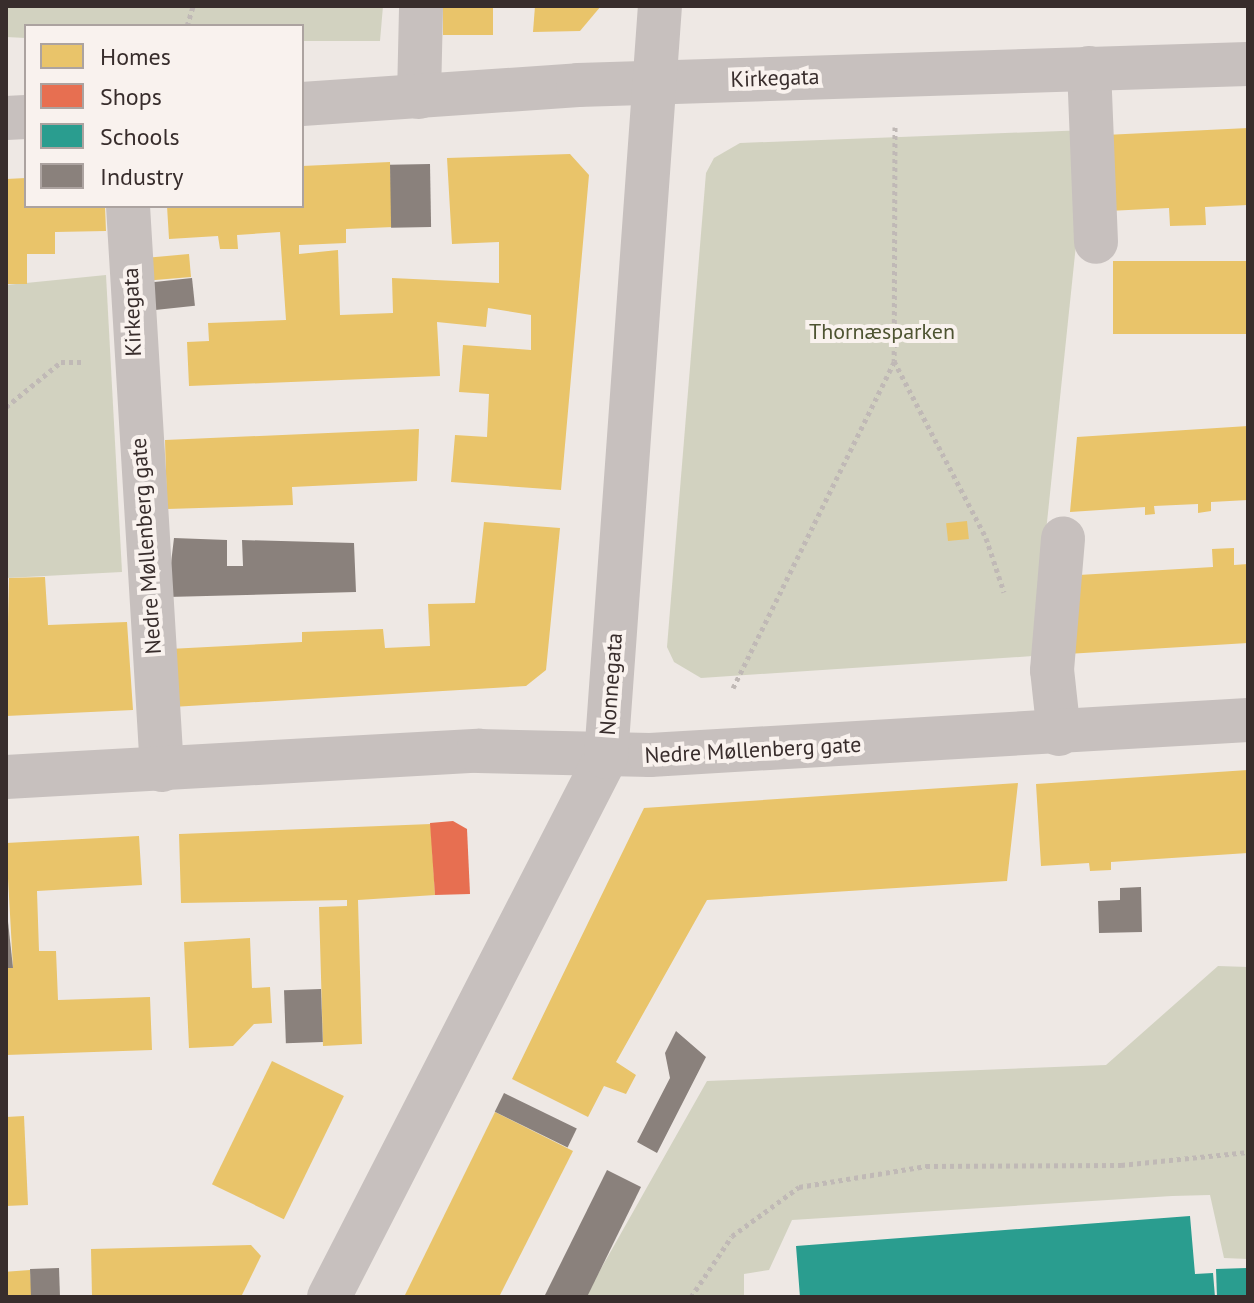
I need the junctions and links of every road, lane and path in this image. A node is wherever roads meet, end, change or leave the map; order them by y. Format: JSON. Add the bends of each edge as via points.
{"nodes":[{"id":1,"x":421,"y":6,"type":"edge"},
{"id":2,"x":660,"y":6,"type":"edge"},
{"id":3,"x":1248,"y":64,"type":"edge"},
{"id":4,"x":1089,"y":68,"type":"junction"},
{"id":5,"x":652,"y":82,"type":"junction"},
{"id":6,"x":419,"y":97,"type":"junction"},
{"id":7,"x":304,"y":104,"type":"edge"},
{"id":8,"x":895,"y":126,"type":"dead end"},
{"id":9,"x":128,"y":208,"type":"edge"},
{"id":10,"x":1096,"y":242,"type":"dead end"},
{"id":11,"x":134,"y":361,"type":"junction"},
{"id":12,"x":894,"y":361,"type":"junction"},
{"id":13,"x":6,"y":407,"type":"edge"},
{"id":14,"x":137,"y":417,"type":"joint"},
{"id":15,"x":1063,"y":538,"type":"dead end"},
{"id":16,"x":1006,"y":603,"type":"dead end"},
{"id":17,"x":733,"y":688,"type":"dead end"},
{"id":18,"x":1248,"y":720,"type":"edge"},
{"id":19,"x":1059,"y":734,"type":"junction"},
{"id":20,"x":606,"y":757,"type":"junction"},
{"id":21,"x":162,"y":770,"type":"junction"},
{"id":22,"x":6,"y":777,"type":"edge"},
{"id":23,"x":1248,"y":1152,"type":"edge"},
{"id":24,"x":329,"y":1297,"type":"edge"},
{"id":25,"x":691,"y":1297,"type":"edge"}],
"edges":[{"from":1,"to":6,"type":"street"},
{"from":2,"to":5,"type":"street","name":"Nonnegata"},
{"from":3,"to":4,"type":"street","name":"Kirkegata"},
{"from":4,"to":5,"type":"street","name":"Kirkegata"},
{"from":4,"to":10,"type":"street"},
{"from":5,"to":6,"type":"street","name":"Kirkegata"},
{"from":5,"to":20,"type":"street","name":"Nonnegata"},
{"from":6,"to":7,"type":"street","name":"Kirkegata"},
{"from":8,"to":12,"type":"path"},
{"from":9,"to":11,"type":"street","name":"Kirkegata"},
{"from":11,"to":13,"type":"path","via":[[61,362]]},
{"from":11,"to":14,"type":"street","name":"Kirkegata"},
{"from":12,"to":16,"type":"path","via":[[986,538]]},
{"from":12,"to":17,"type":"path"},
{"from":14,"to":21,"type":"street","name":"Nedre Møllenberg gate"},
{"from":15,"to":19,"type":"street","via":[[1052,670]]},
{"from":18,"to":19,"type":"street","name":"Nedre Møllenberg gate"},
{"from":19,"to":20,"type":"street","name":"Nedre Møllenberg gate"},
{"from":20,"to":21,"type":"street","name":"Nedre Møllenberg gate","via":[[478,751]]},
{"from":20,"to":24,"type":"street","name":"Nonnegata"},
{"from":21,"to":22,"type":"street","name":"Nedre Møllenberg gate"},
{"from":23,"to":25,"type":"path","via":[[1121,1165],[926,1166],[799,1187],[732,1236]]}]}
